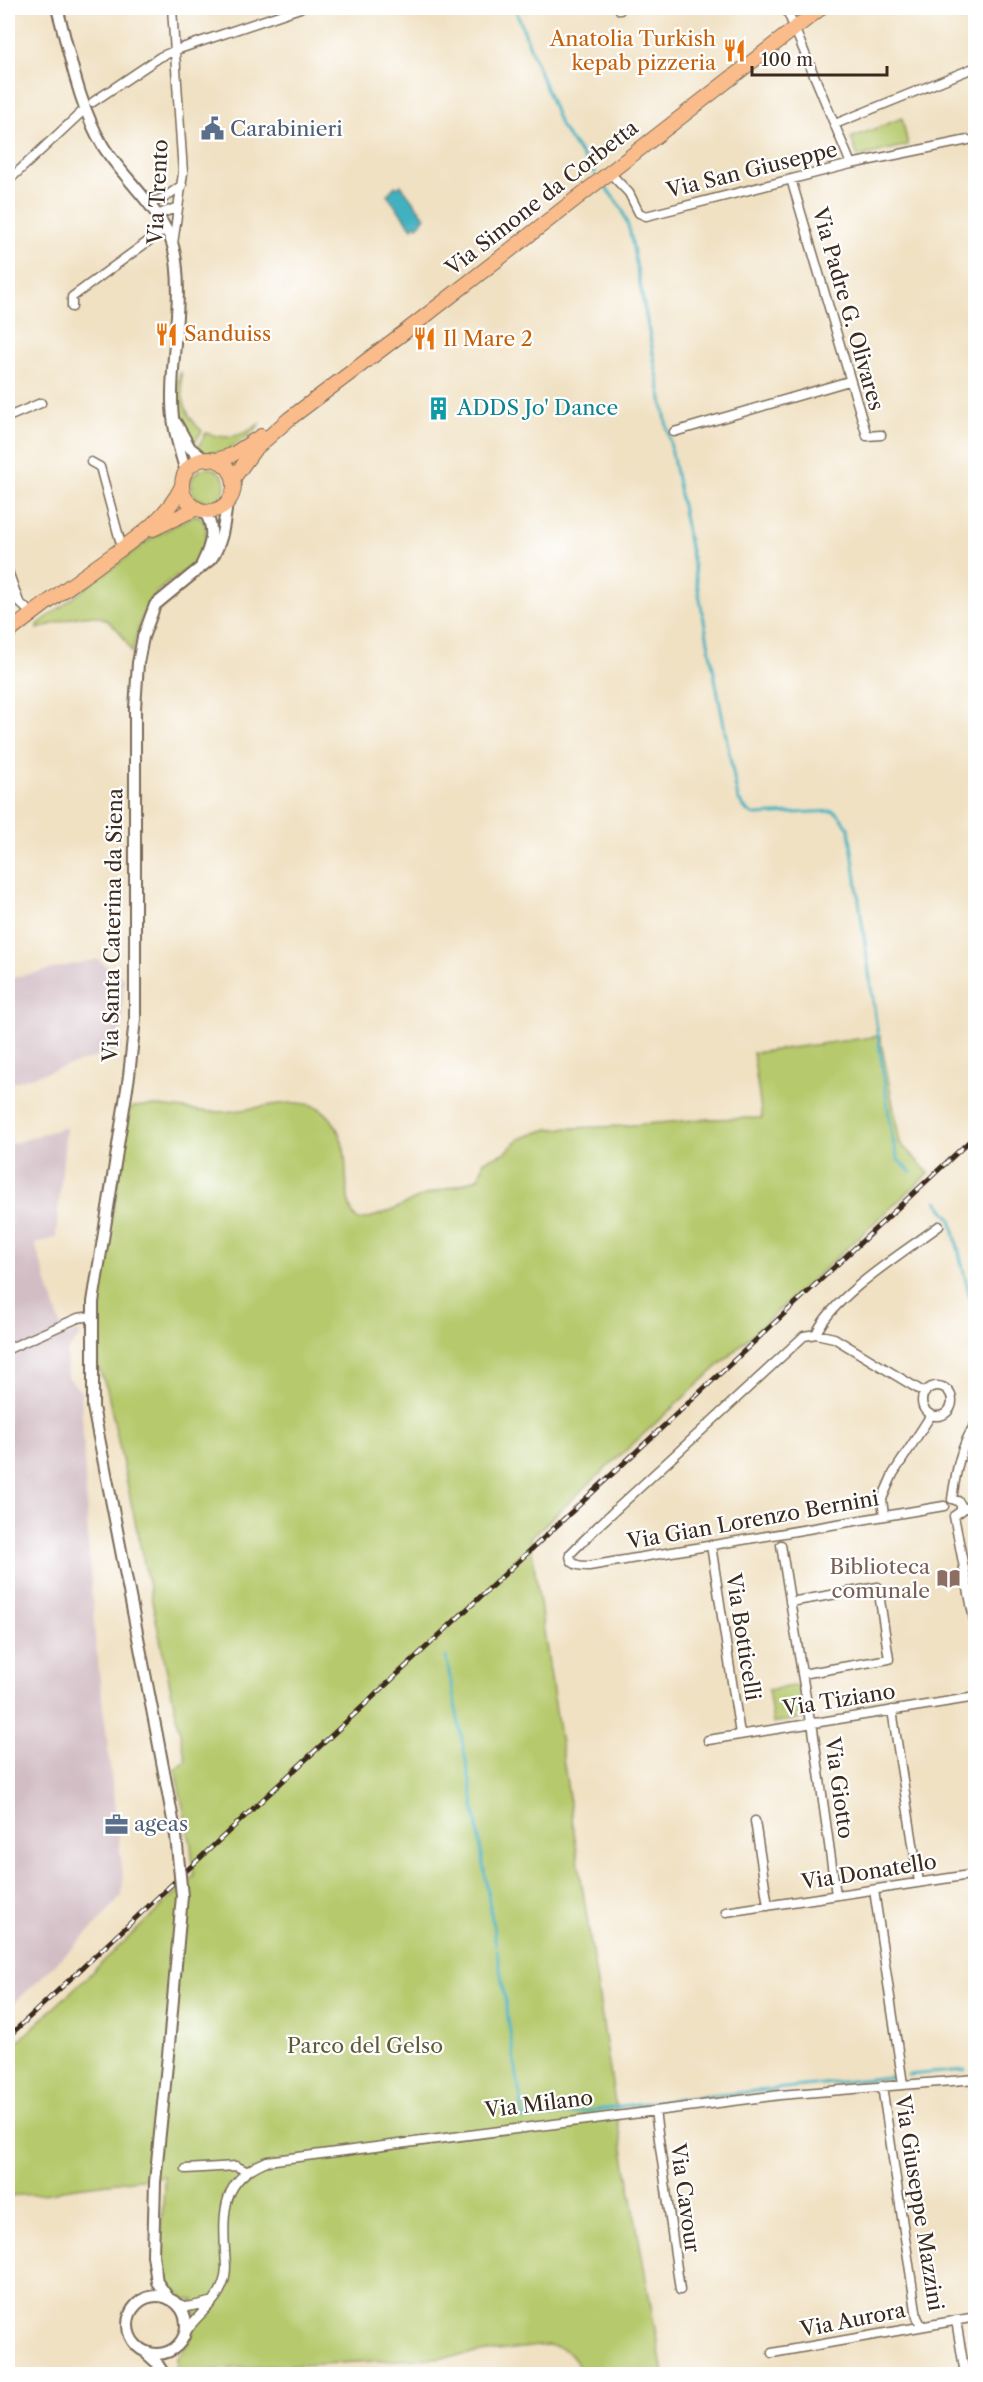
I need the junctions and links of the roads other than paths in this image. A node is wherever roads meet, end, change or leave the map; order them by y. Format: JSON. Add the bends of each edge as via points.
{"nodes":[{"id":1,"x":57,"y":8,"type":"edge"},
{"id":2,"x":172,"y":8,"type":"edge"},
{"id":3,"x":300,"y":8,"type":"edge"},
{"id":4,"x":786,"y":8,"type":"edge"},
{"id":5,"x":821,"y":8,"type":"edge"},
{"id":6,"x":795,"y":28,"type":"junction"},
{"id":7,"x":176,"y":50,"type":"junction"},
{"id":8,"x":975,"y":67,"type":"edge"},
{"id":9,"x":89,"y":105,"type":"junction"},
{"id":10,"x":835,"y":124,"type":"junction"},
{"id":11,"x":968,"y":140,"type":"dead end"},
{"id":12,"x":851,"y":164,"type":"junction"},
{"id":13,"x":609,"y":172,"type":"junction"},
{"id":14,"x":791,"y":179,"type":"junction"},
{"id":15,"x":8,"y":181,"type":"edge"},
{"id":16,"x":182,"y":185,"type":"junction"},
{"id":17,"x":148,"y":204,"type":"junction"},
{"id":18,"x":177,"y":207,"type":"junction"},
{"id":19,"x":157,"y":215,"type":"junction"},
{"id":20,"x":165,"y":229,"type":"junction"},
{"id":21,"x":173,"y":245,"type":"junction"},
{"id":22,"x":72,"y":307,"type":"dead end"},
{"id":23,"x":849,"y":381,"type":"junction"},
{"id":24,"x":41,"y":403,"type":"dead end"},
{"id":25,"x":172,"y":415,"type":"junction"},
{"id":26,"x":8,"y":417,"type":"edge"},
{"id":27,"x":289,"y":419,"type":"junction"},
{"id":28,"x":675,"y":432,"type":"dead end"},
{"id":29,"x":881,"y":435,"type":"dead end"},
{"id":30,"x":211,"y":460,"type":"junction"},
{"id":31,"x":91,"y":462,"type":"dead end"},
{"id":32,"x":186,"y":472,"type":"junction"},
{"id":33,"x":233,"y":479,"type":"junction"},
{"id":34,"x":182,"y":486,"type":"junction"},
{"id":35,"x":226,"y":502,"type":"junction"},
{"id":36,"x":200,"y":509,"type":"junction"},
{"id":37,"x":135,"y":538,"type":"junction"},
{"id":38,"x":122,"y":548,"type":"junction"},
{"id":39,"x":199,"y":569,"type":"junction"},
{"id":40,"x":8,"y":572,"type":"edge"},
{"id":41,"x":32,"y":614,"type":"junction"},
{"id":42,"x":8,"y":633,"type":"edge"},
{"id":43,"x":939,"y":1226,"type":"dead end"},
{"id":44,"x":93,"y":1316,"type":"junction"},
{"id":45,"x":816,"y":1334,"type":"junction"},
{"id":46,"x":8,"y":1350,"type":"edge"},
{"id":47,"x":925,"y":1393,"type":"junction"},
{"id":48,"x":931,"y":1415,"type":"junction"},
{"id":49,"x":975,"y":1423,"type":"edge"},
{"id":50,"x":952,"y":1499,"type":"junction"},
{"id":51,"x":944,"y":1506,"type":"junction"},
{"id":52,"x":975,"y":1508,"type":"edge"},
{"id":53,"x":961,"y":1509,"type":"junction"},
{"id":54,"x":884,"y":1516,"type":"junction"},
{"id":55,"x":954,"y":1516,"type":"junction"},
{"id":56,"x":711,"y":1545,"type":"junction"},
{"id":57,"x":781,"y":1545,"type":"dead end"},
{"id":58,"x":790,"y":1602,"type":"junction"},
{"id":59,"x":975,"y":1630,"type":"edge"},
{"id":60,"x":802,"y":1674,"type":"junction"},
{"id":61,"x":975,"y":1697,"type":"edge"},
{"id":62,"x":892,"y":1710,"type":"junction"},
{"id":63,"x":811,"y":1722,"type":"junction"},
{"id":64,"x":740,"y":1734,"type":"junction"},
{"id":65,"x":708,"y":1740,"type":"dead end"},
{"id":66,"x":755,"y":1821,"type":"dead end"},
{"id":67,"x":975,"y":1874,"type":"edge"},
{"id":68,"x":919,"y":1882,"type":"junction"},
{"id":69,"x":874,"y":1890,"type":"junction"},
{"id":70,"x":836,"y":1895,"type":"junction"},
{"id":71,"x":768,"y":1906,"type":"junction"},
{"id":72,"x":726,"y":1912,"type":"dead end"},
{"id":73,"x":975,"y":2079,"type":"edge"},
{"id":74,"x":903,"y":2084,"type":"junction"},
{"id":75,"x":882,"y":2086,"type":"junction"},
{"id":76,"x":655,"y":2110,"type":"junction"},
{"id":77,"x":186,"y":2169,"type":"dead end"},
{"id":78,"x":246,"y":2171,"type":"junction"},
{"id":79,"x":154,"y":2270,"type":"junction"},
{"id":80,"x":680,"y":2290,"type":"dead end"},
{"id":81,"x":215,"y":2298,"type":"junction"},
{"id":82,"x":171,"y":2300,"type":"junction"},
{"id":83,"x":138,"y":2303,"type":"junction"},
{"id":84,"x":975,"y":2317,"type":"edge"},
{"id":85,"x":956,"y":2320,"type":"junction"},
{"id":86,"x":921,"y":2325,"type":"junction"},
{"id":87,"x":184,"y":2335,"type":"junction"},
{"id":88,"x":176,"y":2347,"type":"junction"},
{"id":89,"x":144,"y":2352,"type":"junction"},
{"id":90,"x":772,"y":2353,"type":"dead end"},
{"id":91,"x":165,"y":2374,"type":"edge"},
{"id":92,"x":965,"y":2374,"type":"edge"}],
"edges":[{"from":1,"to":9,"type":"street"},
{"from":2,"to":7,"type":"street","name":"Via Trento"},
{"from":3,"to":7,"type":"street"},
{"from":4,"to":6,"type":"street","name":"Via San Giuseppe"},
{"from":5,"to":6,"type":"main road","name":"Via Simone da Corbetta"},
{"from":6,"to":10,"type":"street","name":"Via San Giuseppe"},
{"from":6,"to":13,"type":"main road","name":"Via Simone da Corbetta"},
{"from":7,"to":9,"type":"street"},
{"from":7,"to":16,"type":"street","name":"Via Trento"},
{"from":8,"to":10,"type":"street"},
{"from":9,"to":15,"type":"street"},
{"from":9,"to":17,"type":"street","via":[[94,130]]},
{"from":10,"to":12,"type":"street","name":"Via San Giuseppe"},
{"from":11,"to":12,"type":"street"},
{"from":12,"to":14,"type":"street","name":"Via San Giuseppe"},
{"from":13,"to":14,"type":"street","name":"Via San Giuseppe","via":[[643,216]]},
{"from":13,"to":27,"type":"main road","name":"Via Simone da Corbetta"},
{"from":14,"to":23,"type":"street","name":"Via Padre G. Olivares"},
{"from":16,"to":17,"type":"street"},
{"from":16,"to":18,"type":"street","name":"Via Trento"},
{"from":17,"to":19,"type":"street"},
{"from":18,"to":19,"type":"street"},
{"from":18,"to":21,"type":"street","name":"Via Trento"},
{"from":19,"to":20,"type":"street"},
{"from":20,"to":21,"type":"street"},
{"from":20,"to":22,"type":"street","via":[[72,297]]},
{"from":21,"to":25,"type":"street","name":"Via Trento","via":[[178,281]]},
{"from":23,"to":28,"type":"street"},
{"from":23,"to":29,"type":"street","name":"Via Padre G. Olivares","via":[[867,436]]},
{"from":24,"to":26,"type":"street"},
{"from":25,"to":30,"type":"street","name":"Via Trento","via":[[190,448]]},
{"from":25,"to":32,"type":"street","name":"Via Trento","via":[[173,432]]},
{"from":27,"to":30,"type":"main road","name":"Via Simone da Corbetta","via":[[232,455]]},
{"from":27,"to":33,"type":"main road","name":"Via Simone da Corbetta","via":[[254,450]]},
{"from":30,"to":32,"type":"main road","via":[[192,465]]},
{"from":30,"to":33,"type":"main road","via":[[228,468]]},
{"from":31,"to":38,"type":"street","via":[[100,467]]},
{"from":32,"to":34,"type":"main road"},
{"from":33,"to":35,"type":"main road","via":[[233,490]]},
{"from":34,"to":36,"type":"main road","via":[[187,500]]},
{"from":34,"to":37,"type":"main road","via":[[168,509]]},
{"from":35,"to":36,"type":"main road","via":[[215,509]]},
{"from":35,"to":39,"type":"street","name":"Via Santa Caterina da Siena","via":[[218,549]]},
{"from":36,"to":37,"type":"main road"},
{"from":36,"to":39,"type":"street","name":"Via Santa Caterina da Siena","via":[[210,521],[212,536]]},
{"from":37,"to":38,"type":"main road"},
{"from":38,"to":41,"type":"main road"},
{"from":39,"to":44,"type":"street","name":"Via Santa Caterina da Siena","via":[[155,605],[138,663],[135,1019]]},
{"from":40,"to":41,"type":"street","via":[[19,602]]},
{"from":41,"to":42,"type":"main road"},
{"from":43,"to":45,"type":"street","via":[[859,1287],[823,1320]]},
{"from":44,"to":46,"type":"street","via":[[78,1317]]},
{"from":44,"to":79,"type":"street","name":"Via Santa Caterina da Siena","bridge":true,"via":[[93,1407],[176,1836],[182,1896],[155,2182]]},
{"from":45,"to":47,"type":"street","via":[[834,1338]]},
{"from":45,"to":56,"type":"street","name":"Via Gian Lorenzo Bernini","via":[[804,1336],[598,1526],[570,1558],[579,1566],[589,1566]]},
{"from":47,"to":48,"type":"street","via":[[923,1405]]},
{"from":47,"to":48,"type":"street","via":[[939,1386],[951,1395],[952,1405],[946,1413]]},
{"from":48,"to":54,"type":"street","via":[[889,1482],[882,1499]]},
{"from":49,"to":50,"type":"street","via":[[959,1458]]},
{"from":50,"to":51,"type":"street"},
{"from":50,"to":53,"type":"street","via":[[960,1503]]},
{"from":51,"to":54,"type":"street","name":"Via Gian Lorenzo Bernini"},
{"from":51,"to":55,"type":"street","via":[[946,1514]]},
{"from":52,"to":53,"type":"street"},
{"from":53,"to":55,"type":"street"},
{"from":54,"to":56,"type":"street","name":"Via Gian Lorenzo Bernini"},
{"from":55,"to":59,"type":"street"},
{"from":56,"to":64,"type":"street","name":"Via Botticelli"},
{"from":57,"to":58,"type":"street","name":"Via Giotto"},
{"from":58,"to":60,"type":"street","name":"Via Giotto"},
{"from":58,"to":60,"type":"street","via":[[878,1587],[889,1659]]},
{"from":60,"to":63,"type":"street","name":"Via Giotto"},
{"from":61,"to":62,"type":"street","name":"Via Tiziano"},
{"from":62,"to":63,"type":"street","name":"Via Tiziano"},
{"from":62,"to":68,"type":"street"},
{"from":63,"to":64,"type":"street","name":"Via Tiziano"},
{"from":63,"to":70,"type":"street","name":"Via Giotto"},
{"from":64,"to":65,"type":"street","name":"Via Tiziano"},
{"from":66,"to":71,"type":"street"},
{"from":67,"to":68,"type":"street","name":"Via Donatello"},
{"from":68,"to":69,"type":"street","name":"Via Donatello"},
{"from":69,"to":70,"type":"street","name":"Via Donatello"},
{"from":69,"to":74,"type":"street"},
{"from":70,"to":71,"type":"street","name":"Via Donatello"},
{"from":71,"to":72,"type":"street","name":"Via Donatello"},
{"from":73,"to":74,"type":"street","name":"Via Milano"},
{"from":74,"to":75,"type":"street","name":"Via Milano"},
{"from":75,"to":76,"type":"street","name":"Via Milano"},
{"from":75,"to":86,"type":"street","name":"Via Giuseppe Mazzini","via":[[916,2317]]},
{"from":76,"to":78,"type":"street","name":"Via Milano","via":[[285,2157]]},
{"from":76,"to":80,"type":"street","name":"Via Cavour"},
{"from":77,"to":78,"type":"street","via":[[236,2166]]},
{"from":78,"to":81,"type":"street","via":[[226,2199],[225,2278]]},
{"from":79,"to":82,"type":"street","via":[[157,2282]]},
{"from":79,"to":83,"type":"street","via":[[150,2287]]},
{"from":81,"to":82,"type":"street","via":[[188,2307]]},
{"from":81,"to":87,"type":"street"},
{"from":82,"to":83,"type":"street","via":[[153,2297]]},
{"from":82,"to":87,"type":"street","via":[[184,2317]]},
{"from":83,"to":89,"type":"street","via":[[128,2320],[128,2329],[136,2346]]},
{"from":84,"to":85,"type":"street","name":"Via Aurora"},
{"from":85,"to":86,"type":"street","name":"Via Aurora"},
{"from":85,"to":92,"type":"street"},
{"from":86,"to":90,"type":"street","name":"Via Aurora"},
{"from":87,"to":88,"type":"street"},
{"from":88,"to":89,"type":"street","via":[[161,2354]]},
{"from":88,"to":91,"type":"street"},
{"from":89,"to":91,"type":"street"}]}
